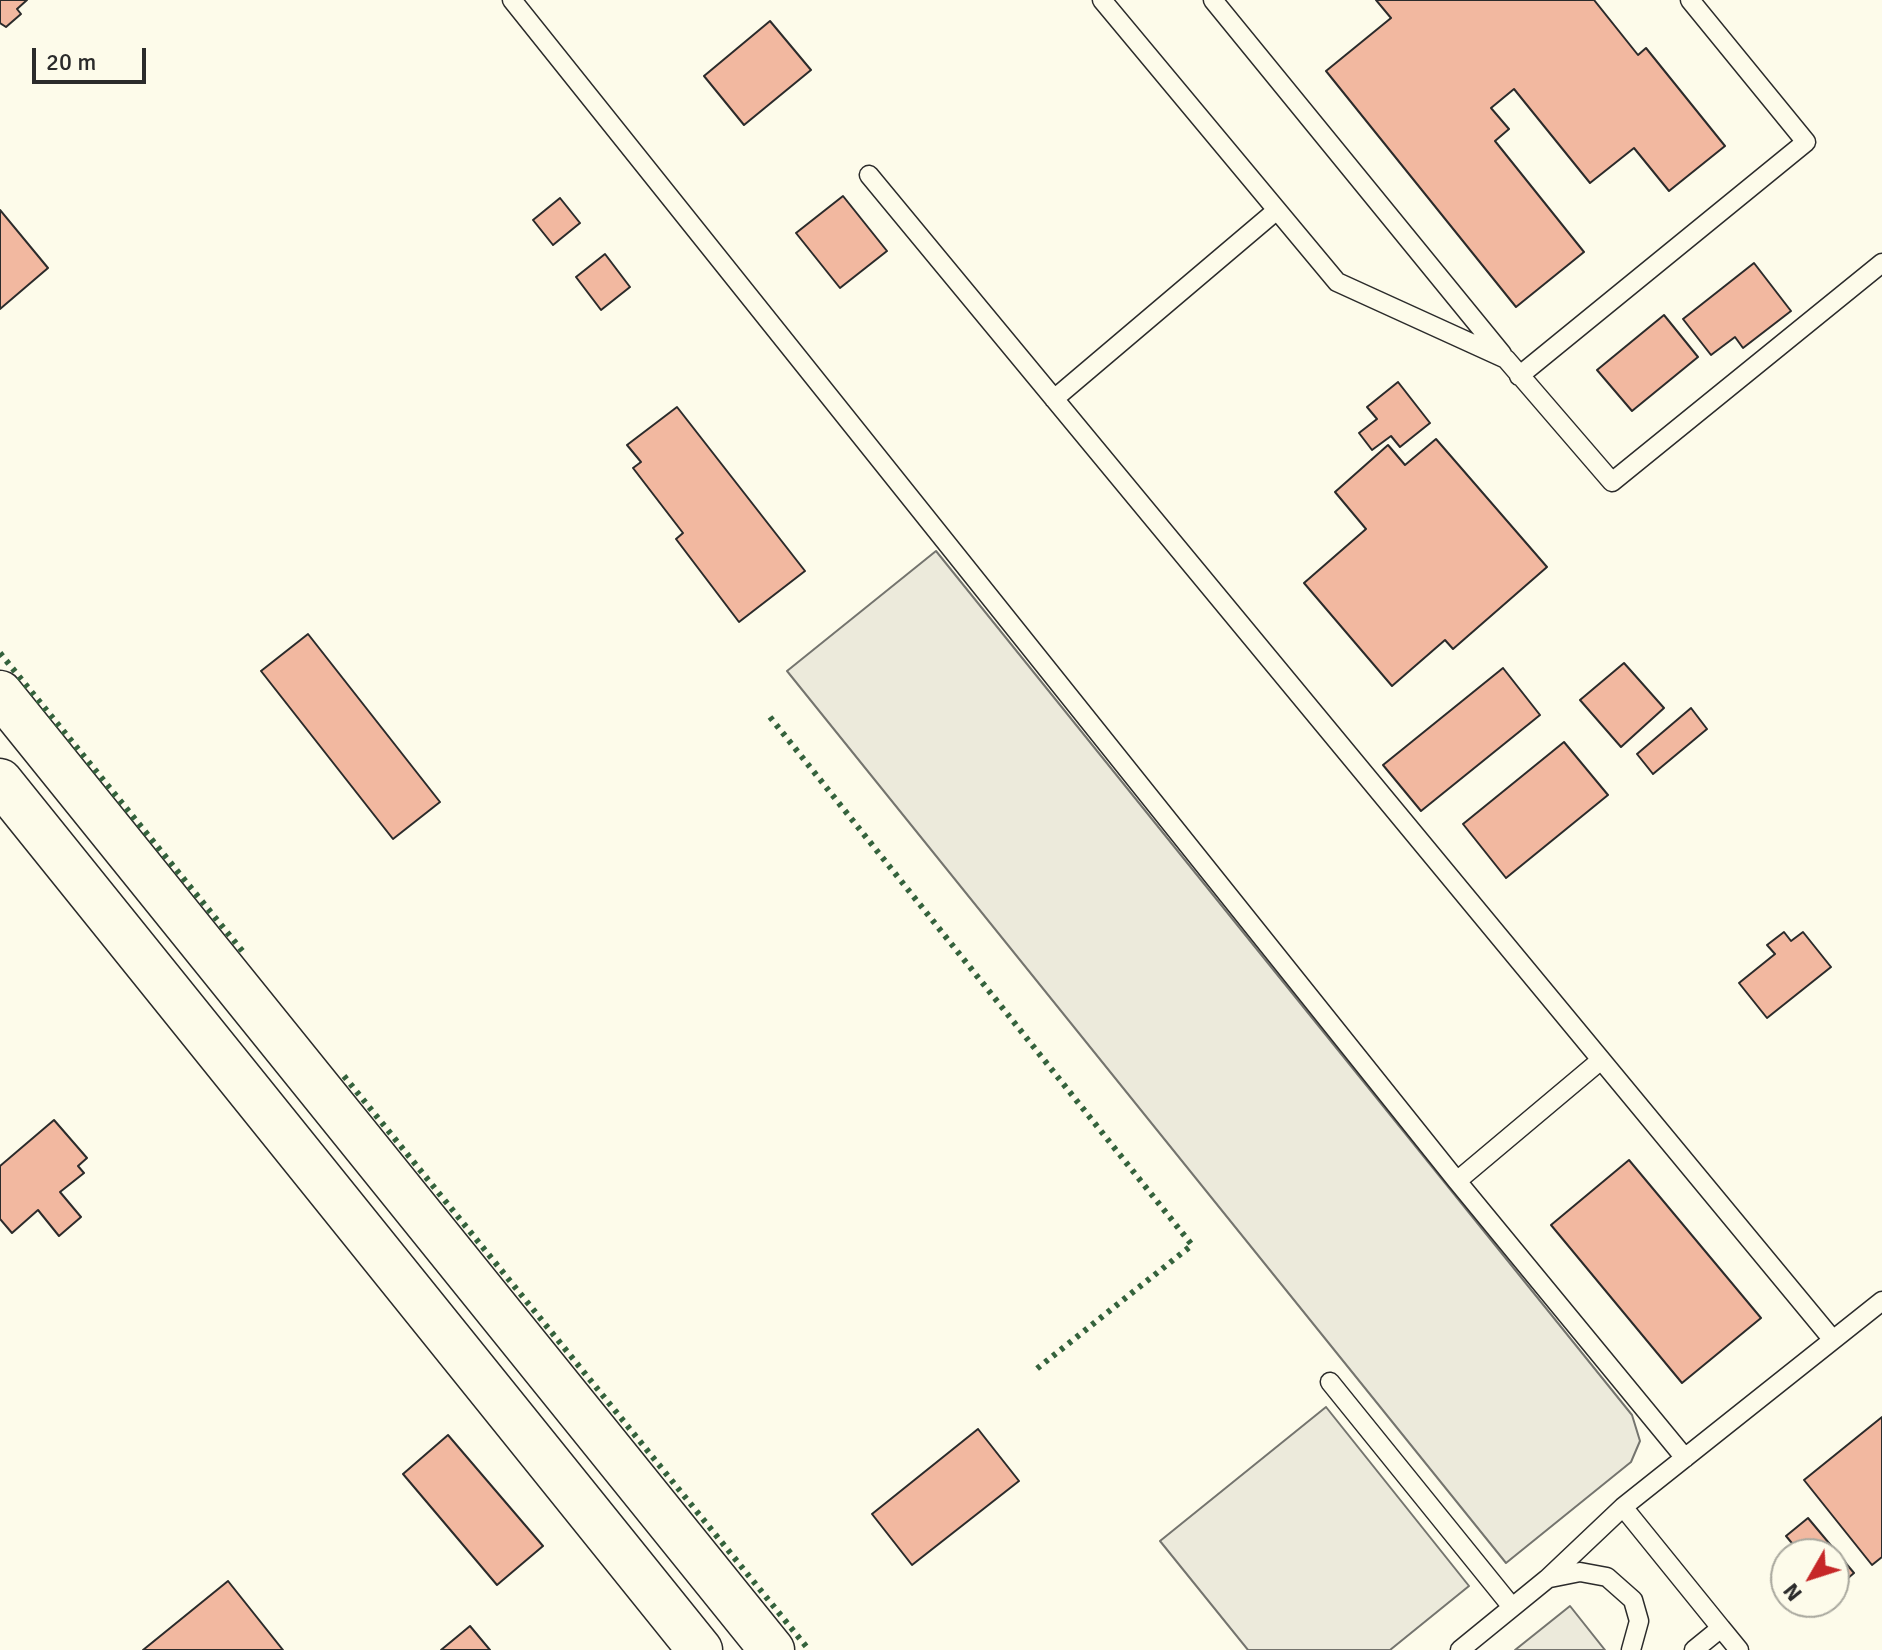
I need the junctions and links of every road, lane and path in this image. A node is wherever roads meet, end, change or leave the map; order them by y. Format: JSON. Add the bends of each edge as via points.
{"nodes":[{"id":1,"x":512,"y":0,"type":"edge"},
{"id":2,"x":1102,"y":0,"type":"edge"},
{"id":3,"x":1213,"y":0,"type":"edge"},
{"id":4,"x":1690,"y":0,"type":"edge"},
{"id":5,"x":869,"y":175,"type":"dead end"},
{"id":6,"x":1277,"y":210,"type":"junction"},
{"id":7,"x":1882,"y":263,"type":"edge"},
{"id":8,"x":1506,"y":359,"type":"junction"},
{"id":9,"x":1519,"y":376,"type":"junction"},
{"id":10,"x":1054,"y":399,"type":"junction"},
{"id":11,"x":0,"y":693,"type":"edge"},
{"id":12,"x":0,"y":781,"type":"edge"},
{"id":13,"x":1601,"y":1060,"type":"junction"},
{"id":14,"x":1457,"y":1181,"type":"junction"},
{"id":15,"x":1882,"y":1301,"type":"edge"},
{"id":16,"x":1833,"y":1340,"type":"junction"},
{"id":17,"x":1330,"y":1382,"type":"dead end"},
{"id":18,"x":1685,"y":1458,"type":"junction"},
{"id":19,"x":1623,"y":1507,"type":"junction"},
{"id":20,"x":1547,"y":1579,"type":"junction"},
{"id":21,"x":1512,"y":1607,"type":"junction"},
{"id":22,"x":1721,"y":1628,"type":"junction"},
{"id":23,"x":700,"y":1650,"type":"edge"},
{"id":24,"x":772,"y":1650,"type":"edge"},
{"id":25,"x":1460,"y":1650,"type":"edge"},
{"id":26,"x":1631,"y":1650,"type":"edge"},
{"id":27,"x":1694,"y":1650,"type":"edge"},
{"id":28,"x":1739,"y":1650,"type":"edge"}],
"edges":[{"from":1,"to":14,"type":"lane"},
{"from":2,"to":6,"type":"lane"},
{"from":3,"to":8,"type":"lane"},
{"from":4,"to":9,"type":"lane","via":[[1806,142]]},
{"from":5,"to":10,"type":"lane"},
{"from":6,"to":8,"type":"lane","via":[[1337,282]]},
{"from":6,"to":10,"type":"lane"},
{"from":7,"to":9,"type":"lane","via":[[1612,482]]},
{"from":8,"to":9,"type":"lane"},
{"from":10,"to":13,"type":"lane"},
{"from":11,"to":24,"type":"street"},
{"from":12,"to":23,"type":"street"},
{"from":13,"to":14,"type":"lane"},
{"from":13,"to":16,"type":"lane"},
{"from":14,"to":18,"type":"lane"},
{"from":15,"to":16,"type":"lane"},
{"from":16,"to":18,"type":"lane"},
{"from":17,"to":21,"type":"lane"},
{"from":18,"to":19,"type":"lane"},
{"from":19,"to":20,"type":"lane"},
{"from":19,"to":22,"type":"lane"},
{"from":20,"to":21,"type":"lane"},
{"from":20,"to":26,"type":"lane","via":[[1580,1572],[1607,1577],[1633,1600],[1639,1621]]},
{"from":21,"to":25,"type":"lane"},
{"from":22,"to":27,"type":"lane"},
{"from":22,"to":28,"type":"lane"}]}
